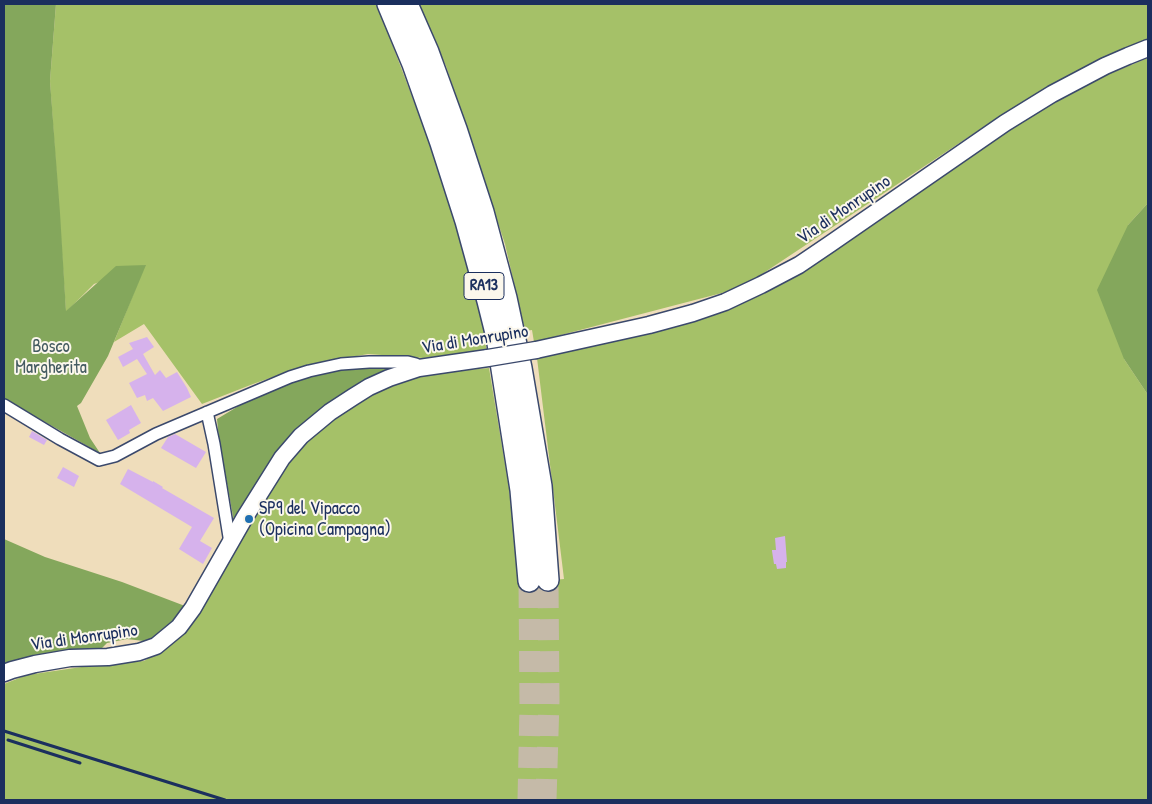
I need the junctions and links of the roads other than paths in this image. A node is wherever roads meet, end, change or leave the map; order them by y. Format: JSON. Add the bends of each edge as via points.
{"nodes":[{"id":1,"x":388,"y":4,"type":"edge"},
{"id":2,"x":407,"y":4,"type":"edge"},
{"id":3,"x":1148,"y":48,"type":"edge"},
{"id":4,"x":419,"y":368,"type":"junction"},
{"id":5,"x":4,"y":406,"type":"edge"},
{"id":6,"x":207,"y":412,"type":"junction"},
{"id":7,"x":230,"y":544,"type":"junction"},
{"id":8,"x":4,"y":673,"type":"edge"}],
"edges":[{"from":1,"to":2,"type":"highway","number":"RA13","via":[[441,143],[488,301],[539,581],[541,486],[506,298],[456,129]]},
{"from":3,"to":4,"type":"main road","name":"Via di Monrupino","bridge":true,"via":[[1097,70],[1024,111],[799,265],[744,294],[649,325],[536,350]]},
{"from":4,"to":6,"type":"street","via":[[408,362],[341,364],[290,377]]},
{"from":4,"to":7,"type":"main road","name":"Via di Monrupino","via":[[369,387],[330,412],[301,436],[282,458]]},
{"from":5,"to":6,"type":"street","via":[[99,460],[115,456]]},
{"from":6,"to":7,"type":"street"},
{"from":7,"to":8,"type":"main road","name":"Via di Monrupino","via":[[193,608],[179,626],[156,646],[108,657],[70,658]]}]}
